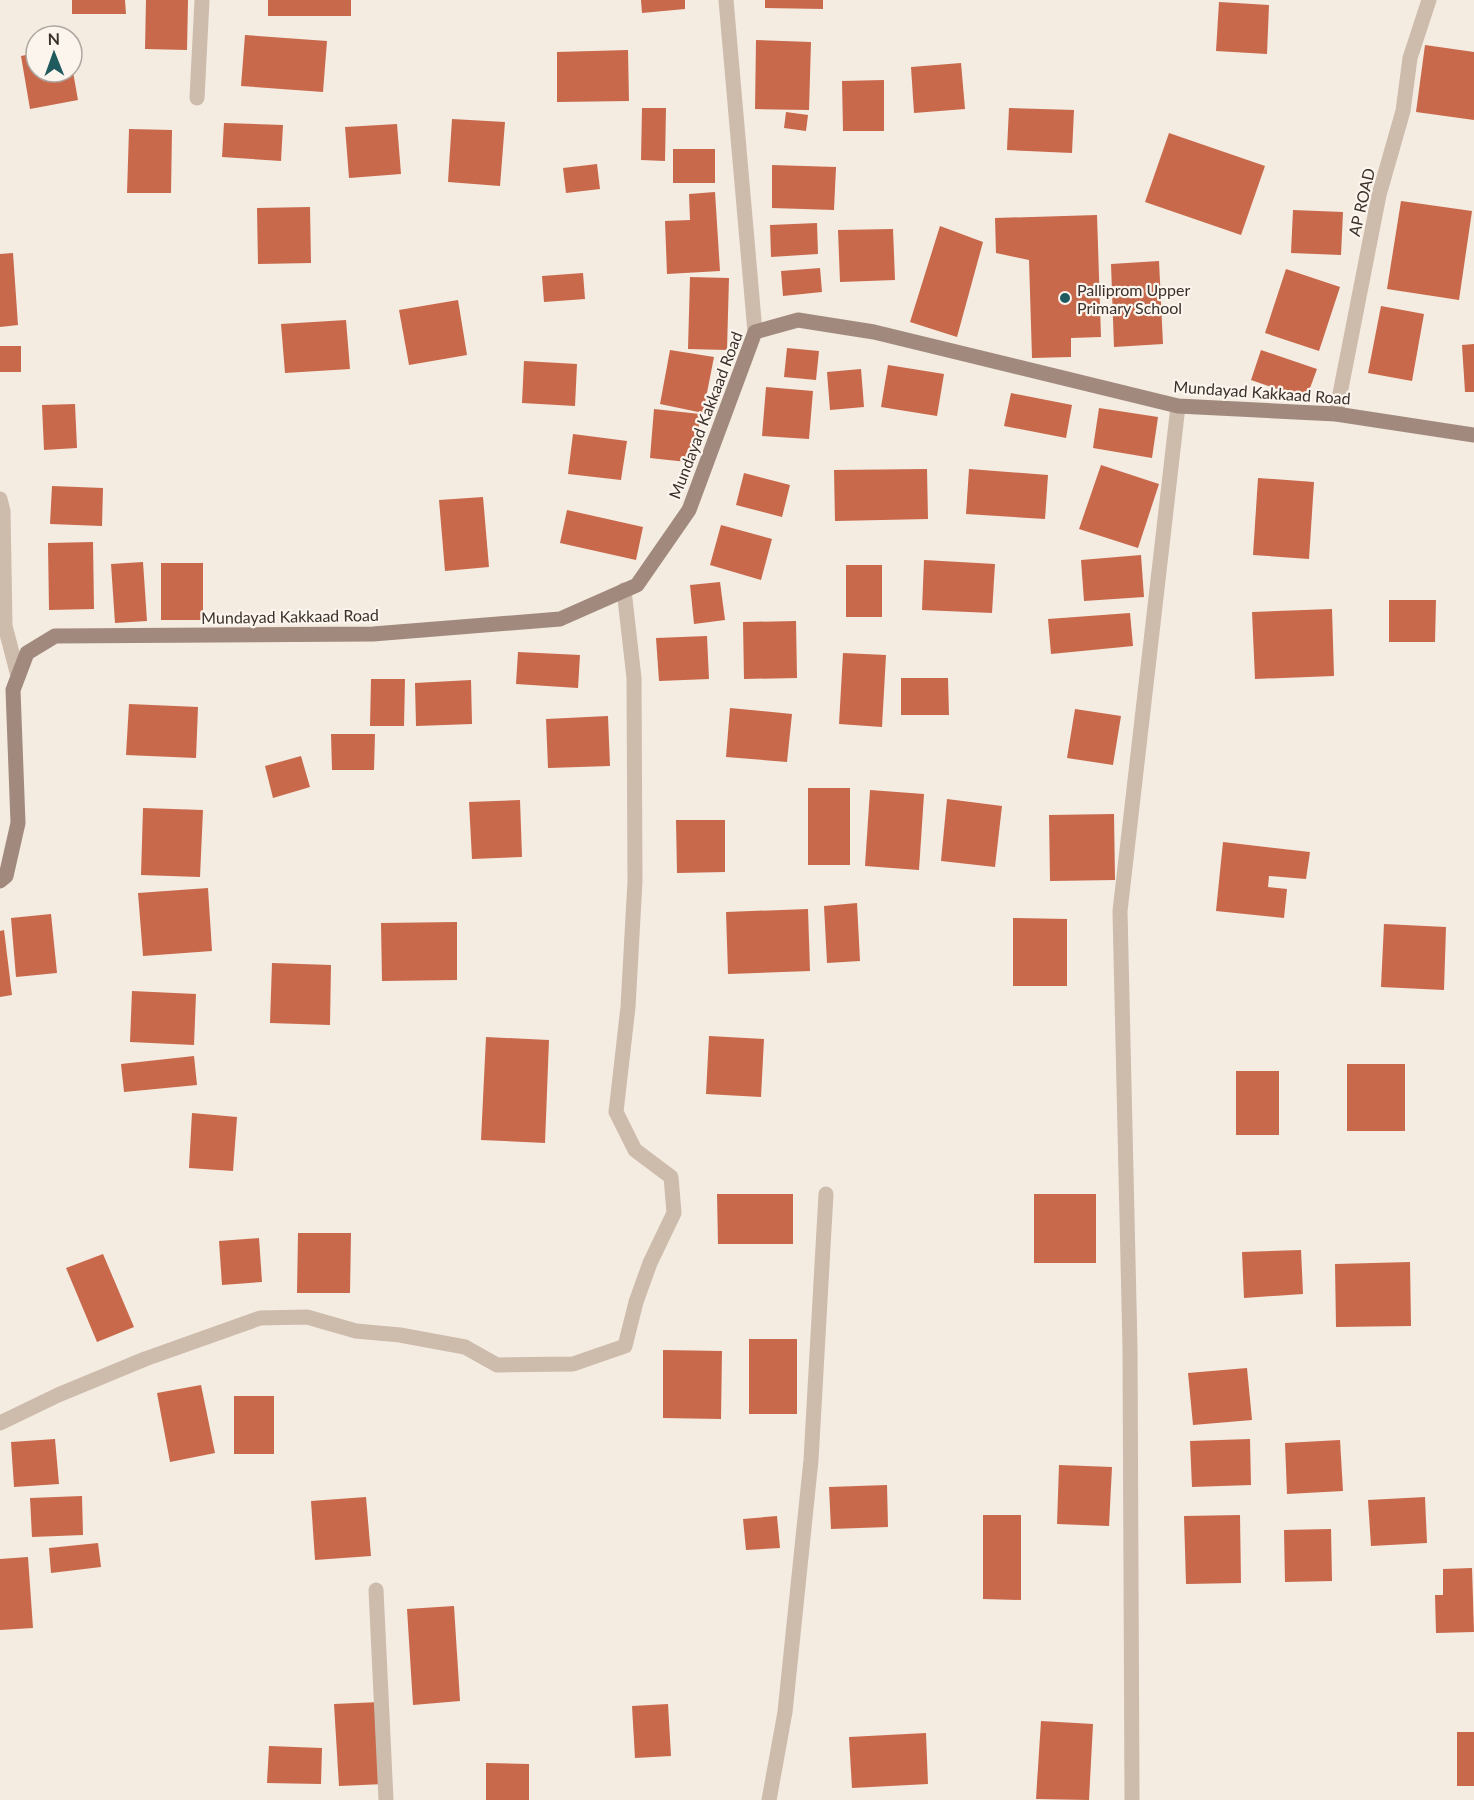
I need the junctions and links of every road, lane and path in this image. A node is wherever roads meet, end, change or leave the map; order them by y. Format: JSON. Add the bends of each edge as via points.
{"nodes":[{"id":1,"x":202,"y":0,"type":"edge"},
{"id":2,"x":726,"y":0,"type":"edge"},
{"id":3,"x":1429,"y":0,"type":"edge"},
{"id":4,"x":197,"y":99,"type":"dead end"},
{"id":5,"x":755,"y":332,"type":"junction"},
{"id":6,"x":1178,"y":406,"type":"junction"},
{"id":7,"x":1336,"y":414,"type":"junction"},
{"id":8,"x":1474,"y":435,"type":"edge"},
{"id":9,"x":0,"y":500,"type":"edge"},
{"id":10,"x":624,"y":590,"type":"junction"},
{"id":11,"x":18,"y":676,"type":"junction"},
{"id":12,"x":0,"y":880,"type":"edge"},
{"id":13,"x":826,"y":1194,"type":"dead end"},
{"id":14,"x":0,"y":1424,"type":"edge"},
{"id":15,"x":376,"y":1590,"type":"dead end"},
{"id":16,"x":386,"y":1800,"type":"edge"},
{"id":17,"x":769,"y":1800,"type":"edge"},
{"id":18,"x":1132,"y":1800,"type":"edge"}],
"edges":[{"from":1,"to":4,"type":"street"},
{"from":2,"to":5,"type":"street"},
{"from":3,"to":7,"type":"street","name":"AP ROAD","via":[[1410,58],[1403,111],[1379,195]]},
{"from":5,"to":6,"type":"main road","name":"Mundayad Kakkaad Road","via":[[798,320],[874,332]]},
{"from":5,"to":10,"type":"main road","name":"Mundayad Kakkaad Road","via":[[689,510],[637,585]]},
{"from":6,"to":7,"type":"main road","name":"Mundayad Kakkaad Road"},
{"from":6,"to":18,"type":"street","via":[[1119,911],[1130,1347]]},
{"from":7,"to":8,"type":"main road","name":"Mundayad Kakkaad Road"},
{"from":9,"to":11,"type":"street","via":[[5,626]]},
{"from":10,"to":11,"type":"main road","name":"Mundayad Kakkaad Road","via":[[560,619],[361,634],[55,636],[27,653]]},
{"from":10,"to":14,"type":"street","via":[[634,678],[635,881],[628,1007],[616,1112],[635,1150],[670,1177],[674,1213],[643,1282],[624,1346],[573,1364],[497,1365],[465,1347],[356,1331],[307,1317],[261,1318],[102,1377]]},
{"from":11,"to":12,"type":"main road","name":"Mundayad Kakkaad Road","via":[[13,690],[18,823],[6,876]]},
{"from":13,"to":17,"type":"street","via":[[810,1472],[786,1712]]},
{"from":15,"to":16,"type":"street"}]}
